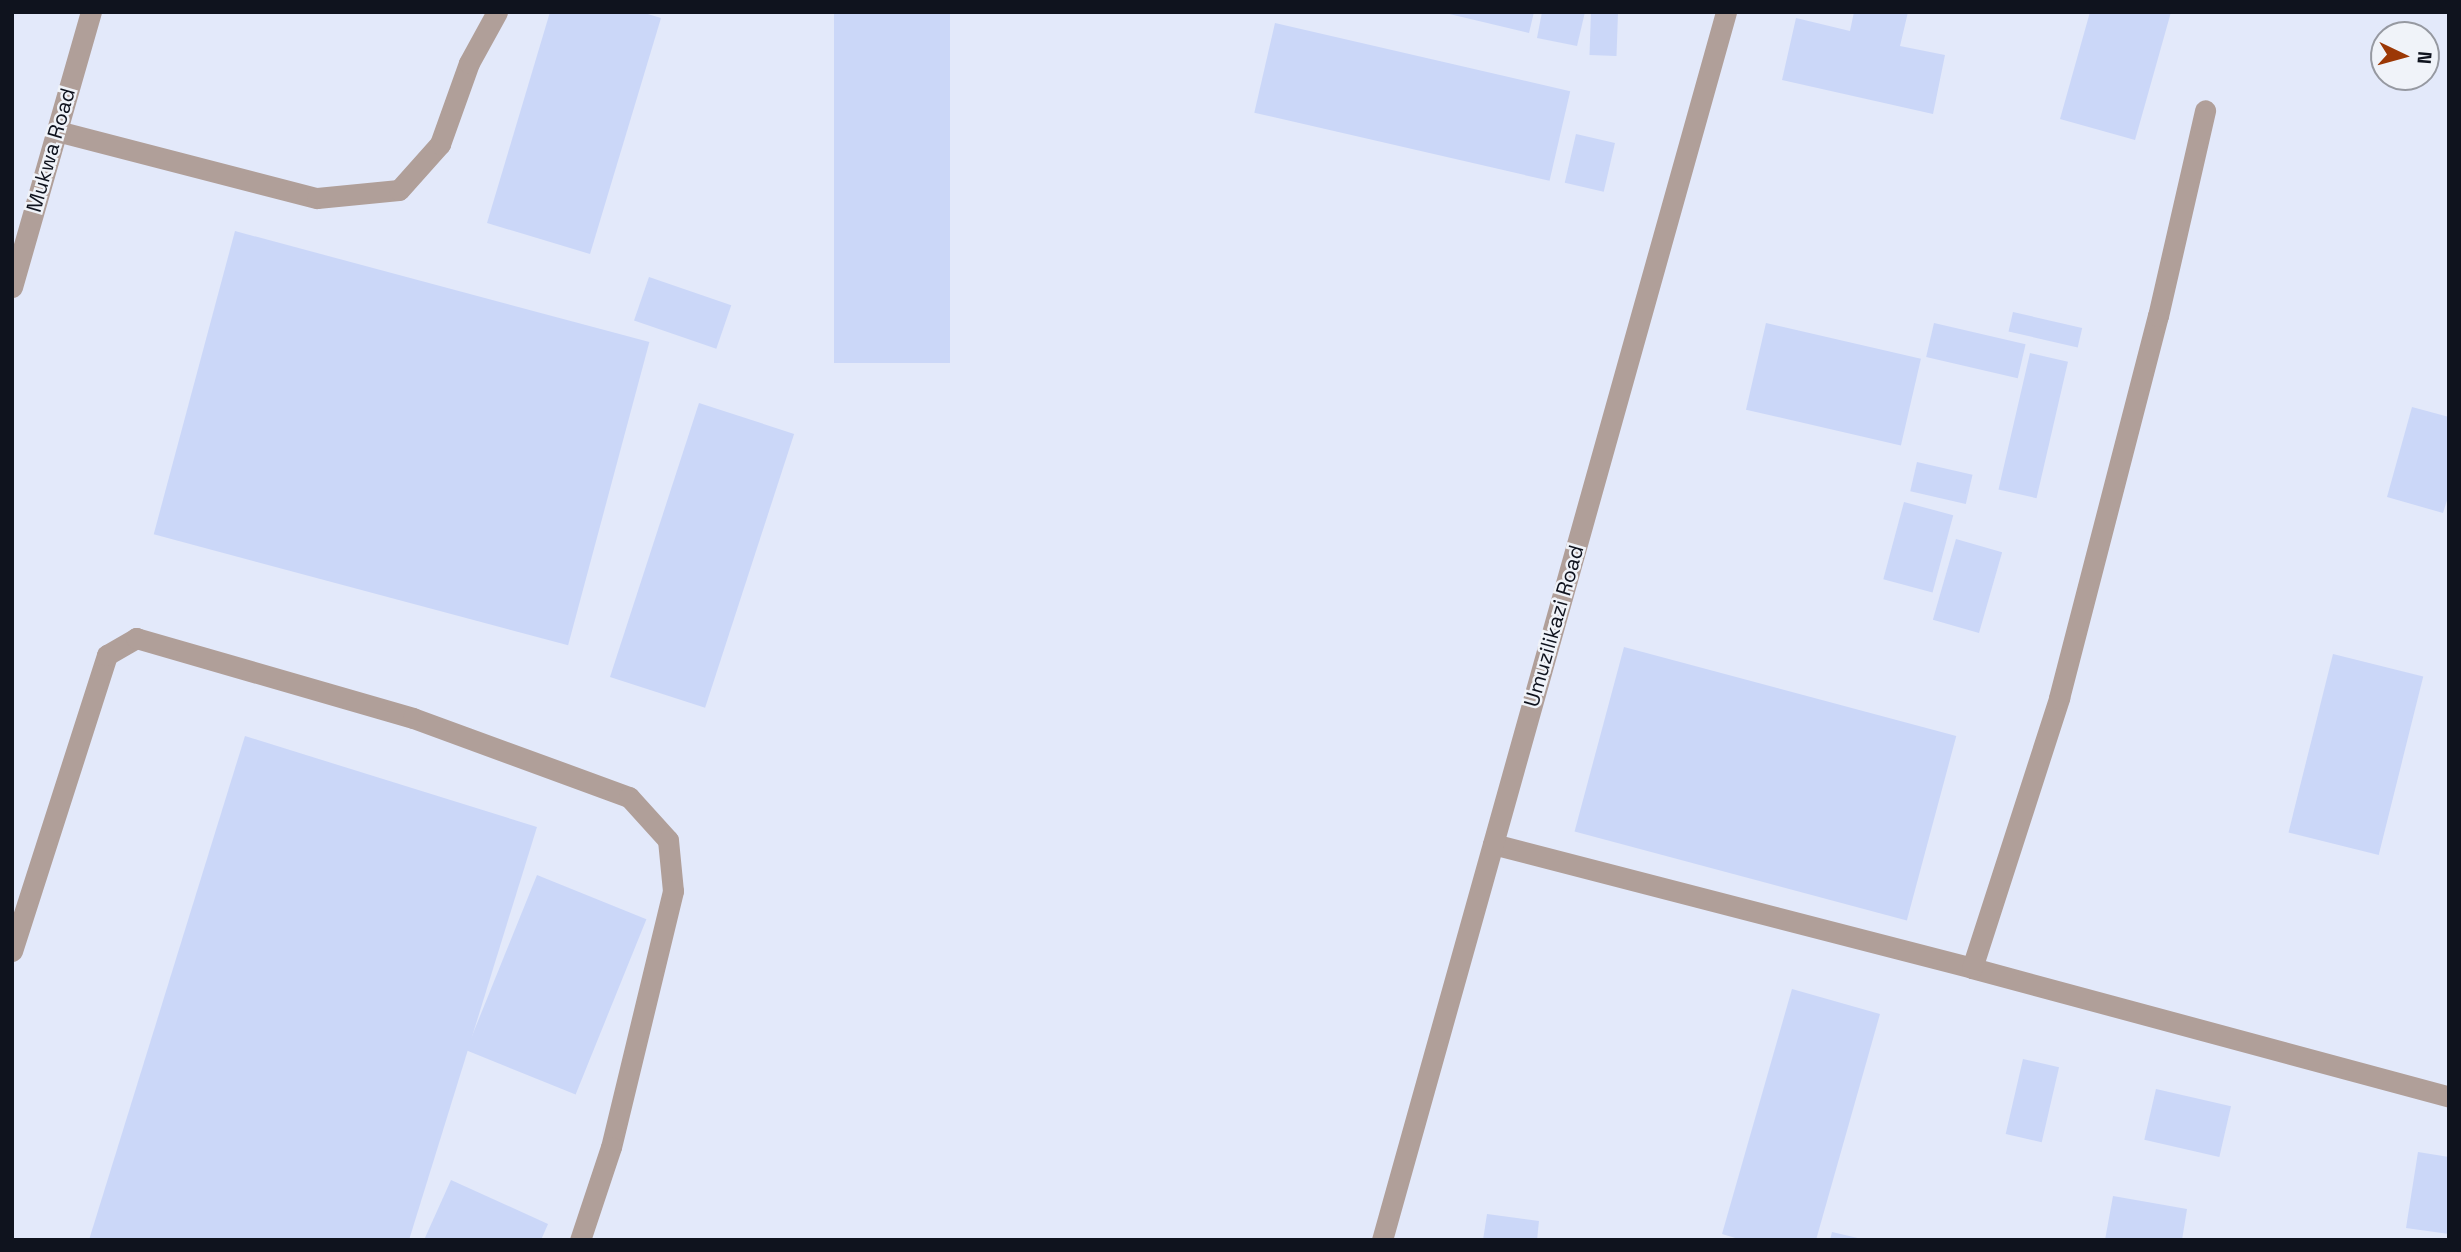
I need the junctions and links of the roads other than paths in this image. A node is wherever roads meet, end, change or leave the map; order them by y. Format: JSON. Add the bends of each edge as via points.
{"nodes":[{"id":1,"x":91,"y":12,"type":"edge"},
{"id":2,"x":497,"y":12,"type":"edge"},
{"id":3,"x":1726,"y":12,"type":"edge"},
{"id":4,"x":2206,"y":110,"type":"dead end"},
{"id":5,"x":57,"y":131,"type":"junction"},
{"id":6,"x":12,"y":287,"type":"edge"},
{"id":7,"x":1493,"y":844,"type":"junction"},
{"id":8,"x":12,"y":951,"type":"edge"},
{"id":9,"x":1972,"y":968,"type":"junction"},
{"id":10,"x":2449,"y":1097,"type":"edge"},
{"id":11,"x":580,"y":1240,"type":"edge"},
{"id":12,"x":1382,"y":1240,"type":"edge"}],
"edges":[{"from":1,"to":5,"type":"street","name":"Mukwa Road"},
{"from":2,"to":5,"type":"street","via":[[469,63],[440,144],[399,190],[317,198]]},
{"from":3,"to":7,"type":"street","name":"Umuzilikazi Road"},
{"from":4,"to":9,"type":"street","via":[[2059,698]]},
{"from":5,"to":6,"type":"street","name":"Mukwa Road"},
{"from":7,"to":9,"type":"street"},
{"from":7,"to":12,"type":"street","name":"Umuzilikazi Road"},
{"from":8,"to":11,"type":"street","via":[[107,655],[136,638],[413,718],[629,797],[668,840],[673,891],[611,1147]]},
{"from":9,"to":10,"type":"street"}]}
